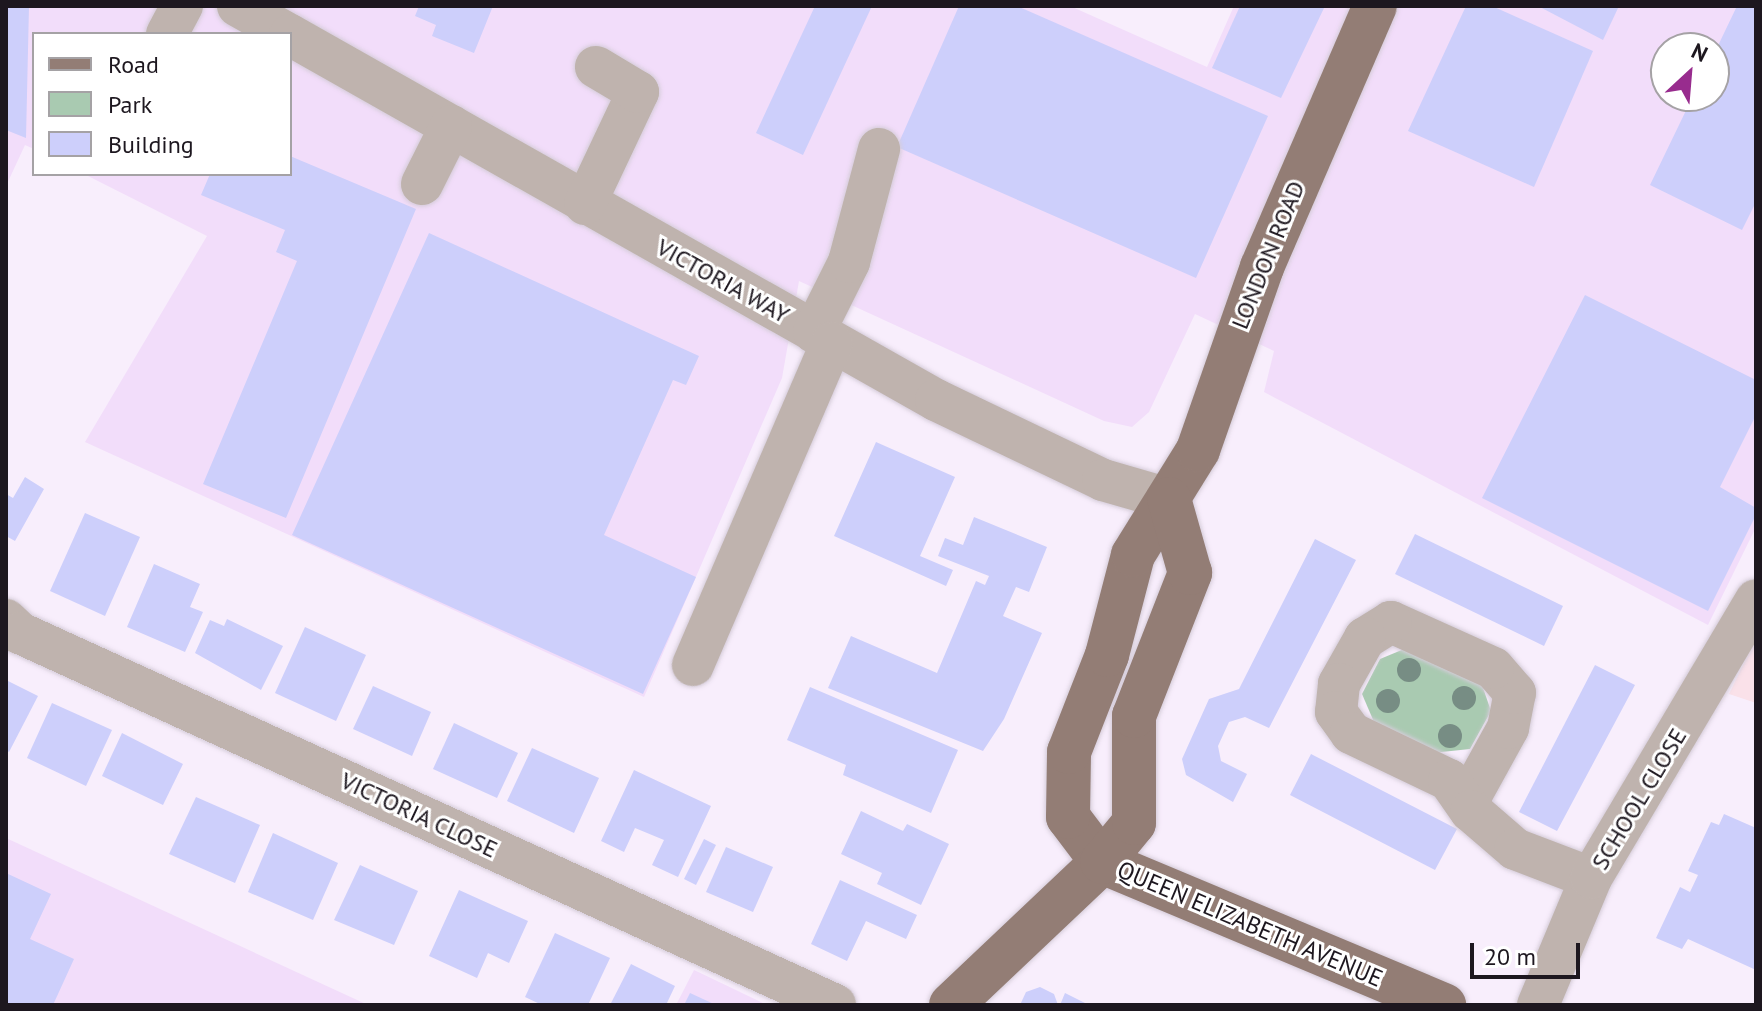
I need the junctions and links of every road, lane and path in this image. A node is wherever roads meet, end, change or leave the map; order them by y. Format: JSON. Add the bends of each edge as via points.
{"nodes":[{"id":1,"x":182,"y":6,"type":"edge"},
{"id":2,"x":238,"y":6,"type":"edge"},
{"id":3,"x":1369,"y":8,"type":"edge"},
{"id":4,"x":168,"y":32,"type":"edge"},
{"id":5,"x":285,"y":32,"type":"edge"},
{"id":6,"x":292,"y":36,"type":"edge"},
{"id":7,"x":596,"y":67,"type":"dead end"},
{"id":8,"x":451,"y":126,"type":"junction"},
{"id":9,"x":879,"y":149,"type":"dead end"},
{"id":10,"x":422,"y":184,"type":"dead end"},
{"id":11,"x":585,"y":204,"type":"junction"},
{"id":12,"x":823,"y":337,"type":"junction"},
{"id":13,"x":1169,"y":499,"type":"junction"},
{"id":14,"x":1756,"y":600,"type":"edge"},
{"id":15,"x":6,"y":620,"type":"edge"},
{"id":16,"x":693,"y":665,"type":"dead end"},
{"id":17,"x":1471,"y":811,"type":"junction"},
{"id":18,"x":1102,"y":862,"type":"junction"},
{"id":19,"x":1591,"y":878,"type":"junction"},
{"id":20,"x":835,"y":1005,"type":"edge"},
{"id":21,"x":951,"y":1005,"type":"edge"},
{"id":22,"x":1444,"y":1005,"type":"edge"},
{"id":23,"x":1538,"y":1005,"type":"edge"}],
"edges":[{"from":1,"to":4,"type":"street"},
{"from":2,"to":5,"type":"street","name":"VICTORIA WAY"},
{"from":3,"to":13,"type":"main road","name":"LONDON ROAD","via":[[1262,267],[1198,450]]},
{"from":6,"to":8,"type":"street","name":"VICTORIA WAY"},
{"from":7,"to":11,"type":"street","via":[[638,92]]},
{"from":8,"to":10,"type":"street"},
{"from":8,"to":11,"type":"street","name":"VICTORIA WAY"},
{"from":9,"to":12,"type":"street"},
{"from":11,"to":12,"type":"street","name":"VICTORIA WAY"},
{"from":12,"to":13,"type":"street","name":"VICTORIA WAY","via":[[936,400],[1103,480]]},
{"from":12,"to":16,"type":"street"},
{"from":13,"to":18,"type":"main road","via":[[1190,573],[1134,716],[1134,823]]},
{"from":13,"to":18,"type":"main road","name":"LONDON ROAD","via":[[1133,555],[1107,655],[1069,752],[1068,817]]},
{"from":14,"to":19,"type":"street","name":"SCHOOL CLOSE"},
{"from":15,"to":20,"type":"street","name":"VICTORIA CLOSE","via":[[20,633]]},
{"from":17,"to":17,"type":"street","via":[[1449,780],[1351,733],[1336,712],[1339,684],[1365,638],[1391,622],[1493,668],[1515,693],[1508,728],[1471,795]]},
{"from":17,"to":19,"type":"street","via":[[1515,849]]},
{"from":18,"to":21,"type":"main road"},
{"from":18,"to":22,"type":"main road","name":"QUEEN ELIZABETH AVENUE"},
{"from":19,"to":23,"type":"street","name":"SCHOOL CLOSE"}]}
